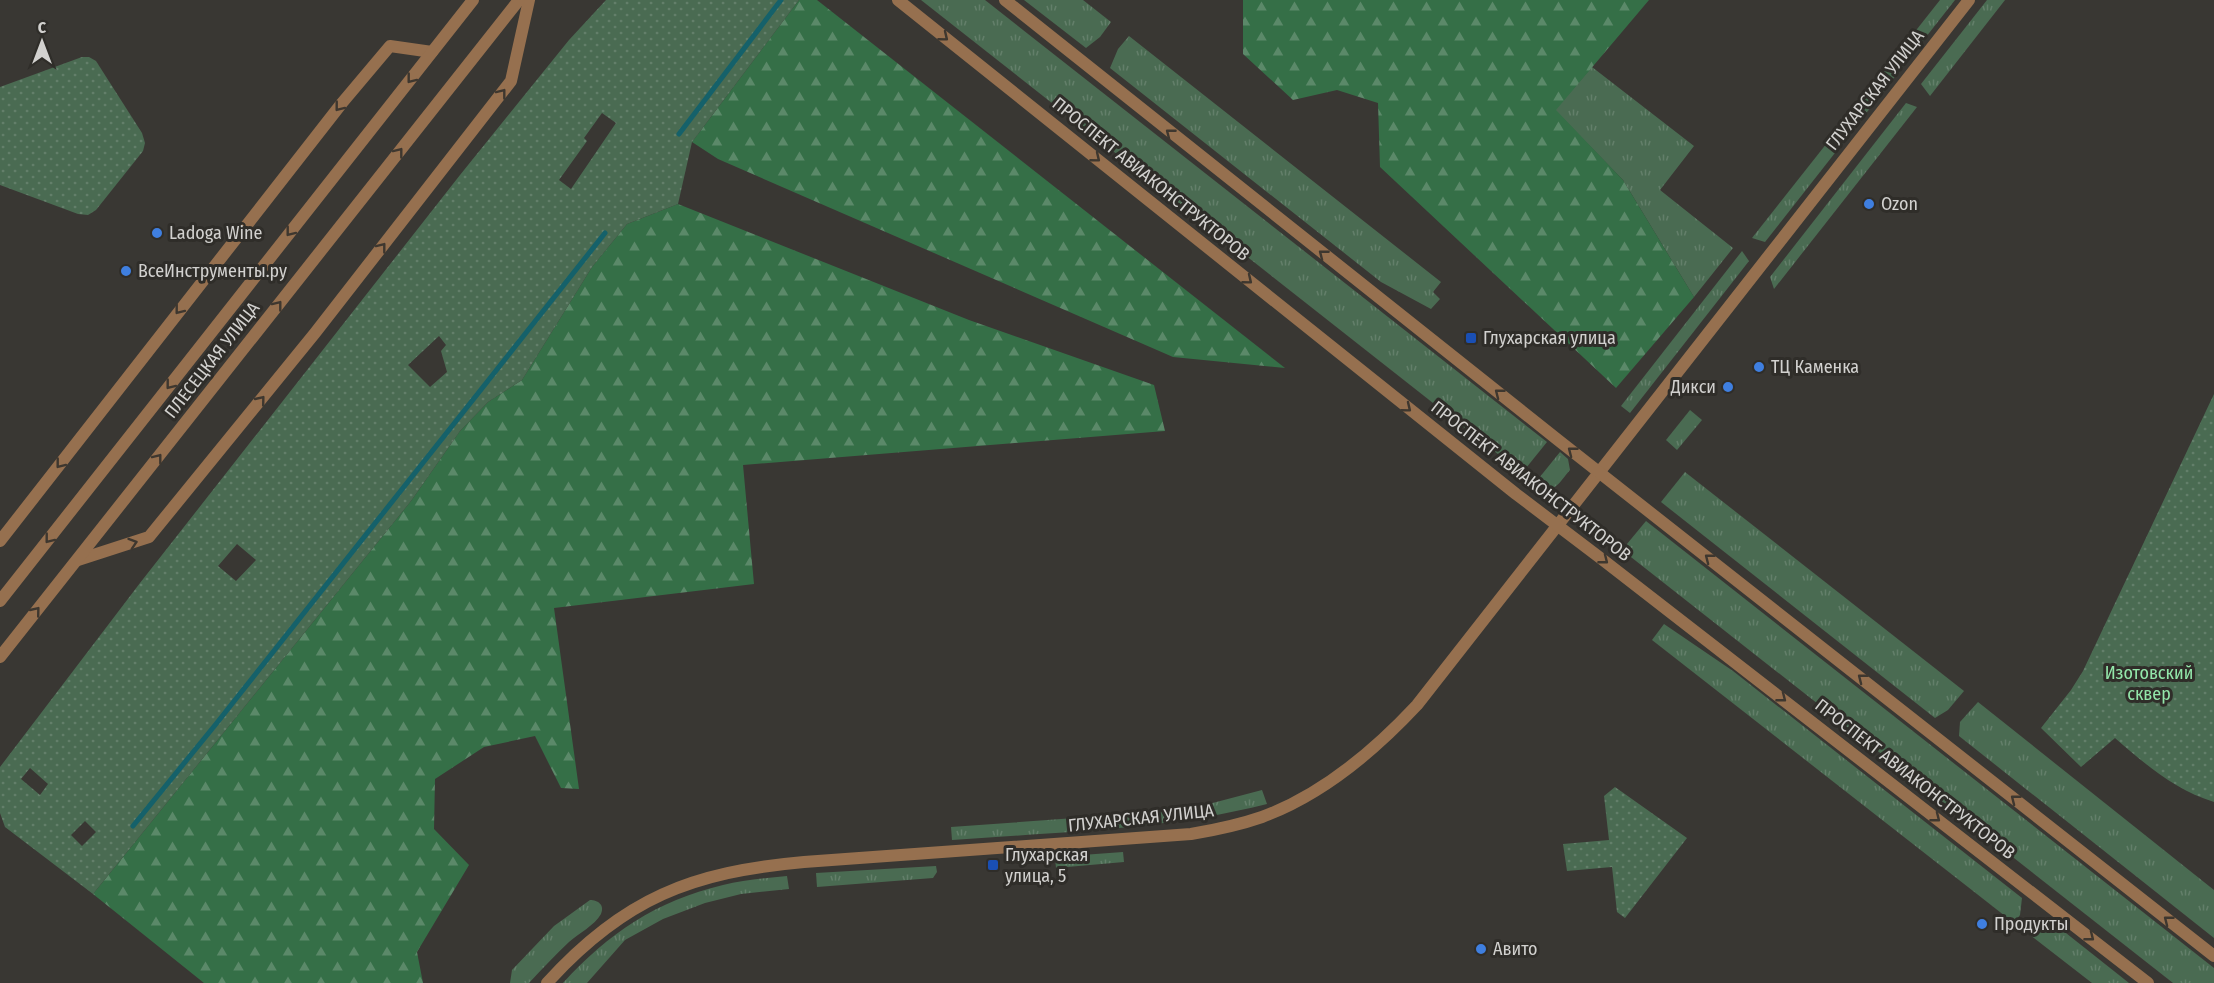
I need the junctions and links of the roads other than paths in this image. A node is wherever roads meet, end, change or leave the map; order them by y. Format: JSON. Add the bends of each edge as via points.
{"nodes":[{"id":1,"x":473,"y":0,"type":"edge"},
{"id":2,"x":519,"y":0,"type":"edge"},
{"id":3,"x":529,"y":0,"type":"edge"},
{"id":4,"x":898,"y":0,"type":"edge"},
{"id":5,"x":1005,"y":0,"type":"edge"},
{"id":6,"x":1970,"y":0,"type":"edge"},
{"id":7,"x":432,"y":52,"type":"junction"},
{"id":8,"x":1600,"y":472,"type":"junction"},
{"id":9,"x":1557,"y":525,"type":"junction"},
{"id":10,"x":0,"y":541,"type":"edge"},
{"id":11,"x":77,"y":561,"type":"junction"},
{"id":12,"x":0,"y":601,"type":"edge"},
{"id":13,"x":0,"y":657,"type":"edge"},
{"id":14,"x":2214,"y":956,"type":"edge"},
{"id":15,"x":547,"y":983,"type":"edge"},
{"id":16,"x":2148,"y":983,"type":"edge"}],
"edges":[{"from":1,"to":7,"type":"street","name":"ПЛЕСЕЦКАЯ УЛИЦА"},
{"from":11,"to":2,"type":"street","name":"ПЛЕСЕЦКАЯ УЛИЦА","one_way":true},
{"from":11,"to":3,"type":"street","one_way":true,"via":[[149,537],[277,379],[511,81]]},
{"from":4,"to":9,"type":"street","name":"ПРОСПЕКТ АВИАКОНСТРУКТОРОВ","one_way":true},
{"from":8,"to":5,"type":"street","one_way":true},
{"from":6,"to":8,"type":"street","name":"ГЛУХАРСКАЯ УЛИЦА"},
{"from":7,"to":10,"type":"street","one_way":true,"via":[[390,46]]},
{"from":7,"to":12,"type":"street","name":"ПЛЕСЕЦКАЯ УЛИЦА","one_way":true},
{"from":8,"to":9,"type":"street","name":"ГЛУХАРСКАЯ УЛИЦА"},
{"from":14,"to":8,"type":"street","one_way":true},
{"from":9,"to":15,"type":"street","name":"ГЛУХАРСКАЯ УЛИЦА","via":[[1446,669],[1395,728],[1369,752],[1288,806],[1231,827],[1191,834],[786,863],[720,874],[671,889],[633,908],[572,956]]},
{"from":9,"to":16,"type":"street","name":"ПРОСПЕКТ АВИАКОНСТРУКТОРОВ","one_way":true},
{"from":13,"to":11,"type":"street","name":"ПЛЕСЕЦКАЯ УЛИЦА","one_way":true}]}
